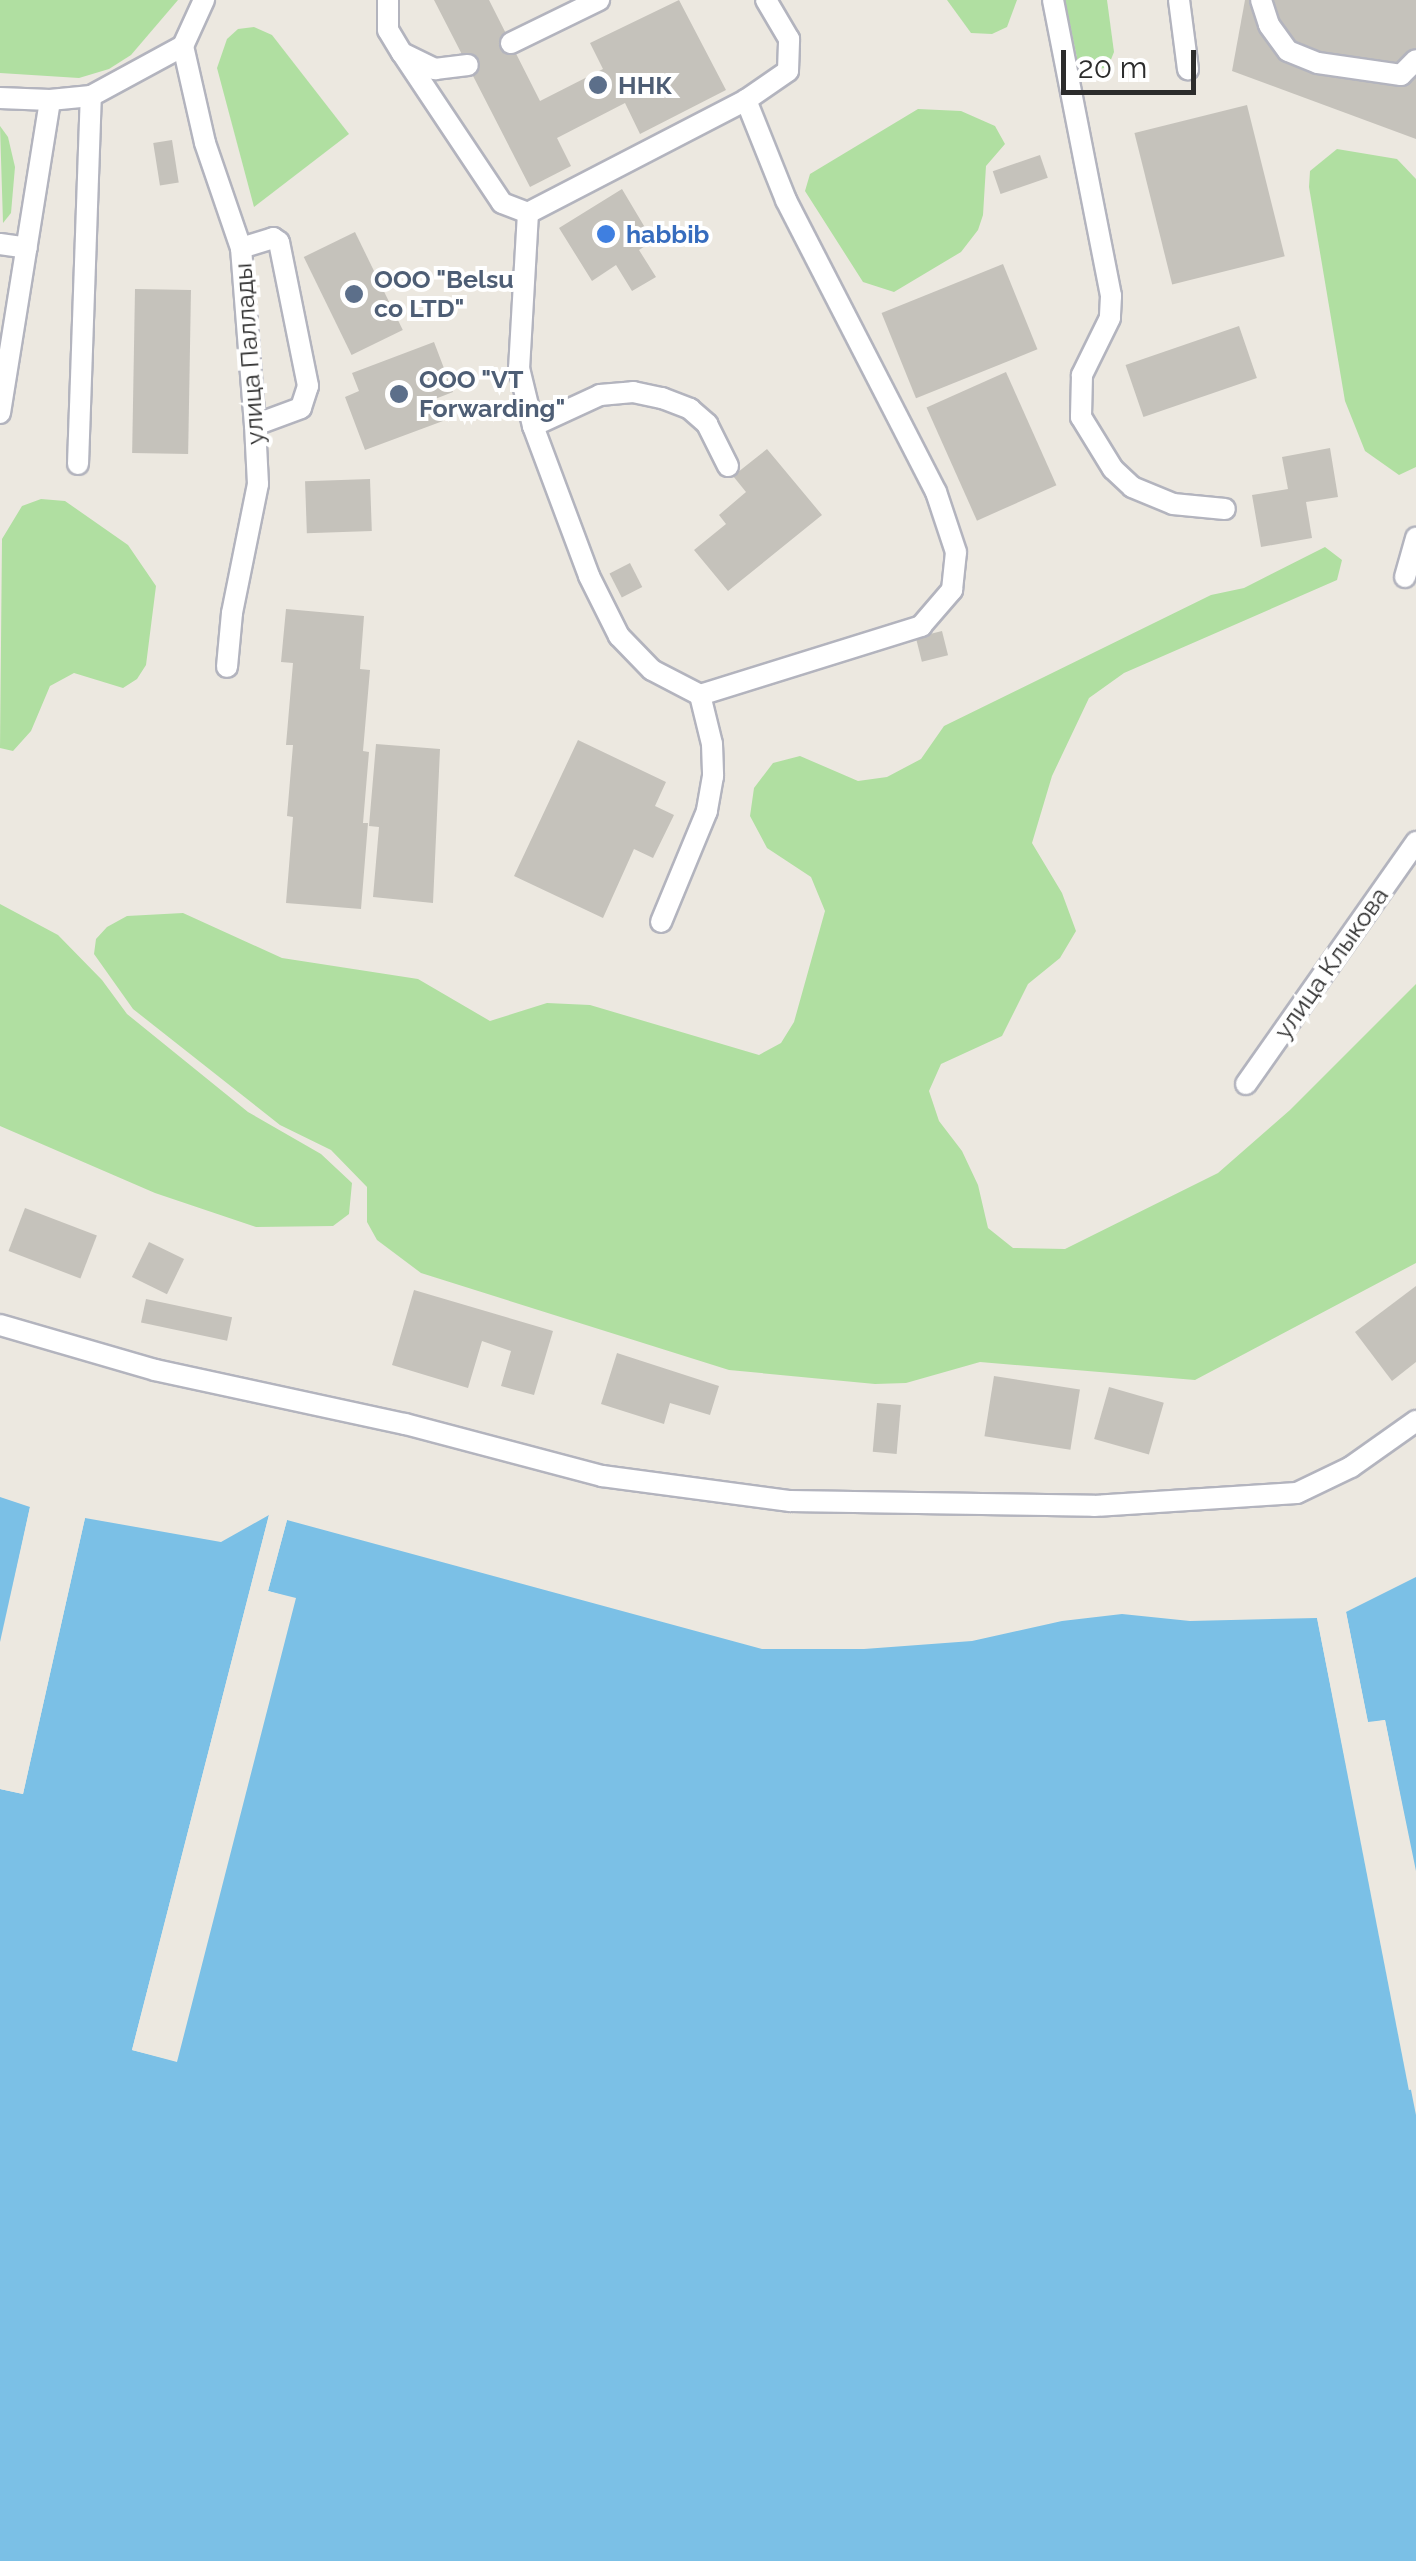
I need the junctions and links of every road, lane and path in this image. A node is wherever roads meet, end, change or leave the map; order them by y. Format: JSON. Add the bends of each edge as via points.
{"nodes":[{"id":1,"x":204,"y":0,"type":"edge"},
{"id":2,"x":388,"y":0,"type":"edge"},
{"id":3,"x":599,"y":0,"type":"edge"},
{"id":4,"x":766,"y":0,"type":"edge"},
{"id":5,"x":1053,"y":0,"type":"edge"},
{"id":6,"x":1179,"y":0,"type":"edge"},
{"id":7,"x":1261,"y":0,"type":"edge"},
{"id":8,"x":510,"y":43,"type":"dead end"},
{"id":9,"x":183,"y":46,"type":"junction"},
{"id":10,"x":402,"y":53,"type":"junction"},
{"id":11,"x":1416,"y":60,"type":"edge"},
{"id":12,"x":468,"y":65,"type":"dead end"},
{"id":13,"x":1188,"y":69,"type":"dead end"},
{"id":14,"x":91,"y":96,"type":"junction"},
{"id":15,"x":0,"y":98,"type":"edge"},
{"id":16,"x":50,"y":100,"type":"junction"},
{"id":17,"x":746,"y":100,"type":"junction"},
{"id":18,"x":528,"y":214,"type":"junction"},
{"id":19,"x":0,"y":244,"type":"edge"},
{"id":20,"x":27,"y":248,"type":"junction"},
{"id":21,"x":241,"y":248,"type":"junction"},
{"id":22,"x":0,"y":413,"type":"edge"},
{"id":23,"x":255,"y":426,"type":"junction"},
{"id":24,"x":532,"y":426,"type":"junction"},
{"id":25,"x":78,"y":464,"type":"dead end"},
{"id":26,"x":728,"y":466,"type":"dead end"},
{"id":27,"x":1226,"y":509,"type":"dead end"},
{"id":28,"x":1416,"y":538,"type":"edge"},
{"id":29,"x":1405,"y":578,"type":"dead end"},
{"id":30,"x":227,"y":667,"type":"dead end"},
{"id":31,"x":700,"y":695,"type":"junction"},
{"id":32,"x":1416,"y":842,"type":"edge"},
{"id":33,"x":660,"y":922,"type":"dead end"},
{"id":34,"x":1246,"y":1084,"type":"dead end"},
{"id":35,"x":0,"y":1325,"type":"edge"},
{"id":36,"x":1416,"y":1421,"type":"edge"}],
"edges":[{"from":1,"to":9,"type":"lane"},
{"from":2,"to":10,"type":"lane","via":[[388,30]]},
{"from":3,"to":8,"type":"lane"},
{"from":4,"to":17,"type":"lane","via":[[789,40],[791,60],[788,72]]},
{"from":5,"to":27,"type":"lane","via":[[1110,318],[1082,375],[1081,418],[1132,486],[1173,504]]},
{"from":6,"to":13,"type":"lane"},
{"from":7,"to":11,"type":"lane","via":[[1288,51],[1318,64],[1400,74]]},
{"from":9,"to":14,"type":"lane"},
{"from":9,"to":21,"type":"lane","name":"улица Паллады","via":[[205,143]]},
{"from":10,"to":12,"type":"lane","via":[[435,70]]},
{"from":10,"to":18,"type":"lane","via":[[502,202]]},
{"from":14,"to":16,"type":"lane"},
{"from":14,"to":25,"type":"lane"},
{"from":15,"to":16,"type":"lane"},
{"from":16,"to":20,"type":"lane"},
{"from":17,"to":18,"type":"lane"},
{"from":17,"to":31,"type":"lane","via":[[786,200],[936,492],[956,552],[952,590],[922,626]]},
{"from":18,"to":24,"type":"lane","via":[[519,368]]},
{"from":19,"to":20,"type":"lane"},
{"from":20,"to":22,"type":"lane"},
{"from":21,"to":23,"type":"lane","name":"улица Паллады"},
{"from":21,"to":23,"type":"lane","via":[[279,242],[308,386],[300,408]]},
{"from":23,"to":30,"type":"lane","name":"улица Паллады","via":[[258,484]]},
{"from":24,"to":26,"type":"lane","via":[[600,395],[647,395],[690,410],[707,424]]},
{"from":24,"to":31,"type":"lane","via":[[588,576],[619,636],[652,670]]},
{"from":28,"to":29,"type":"lane"},
{"from":31,"to":33,"type":"lane","via":[[712,744],[708,811]]},
{"from":32,"to":34,"type":"lane","name":"улица Клыкова"},
{"from":35,"to":36,"type":"lane","via":[[155,1370],[405,1424],[602,1476],[790,1501],[1094,1506],[1297,1493],[1352,1468]]}]}
